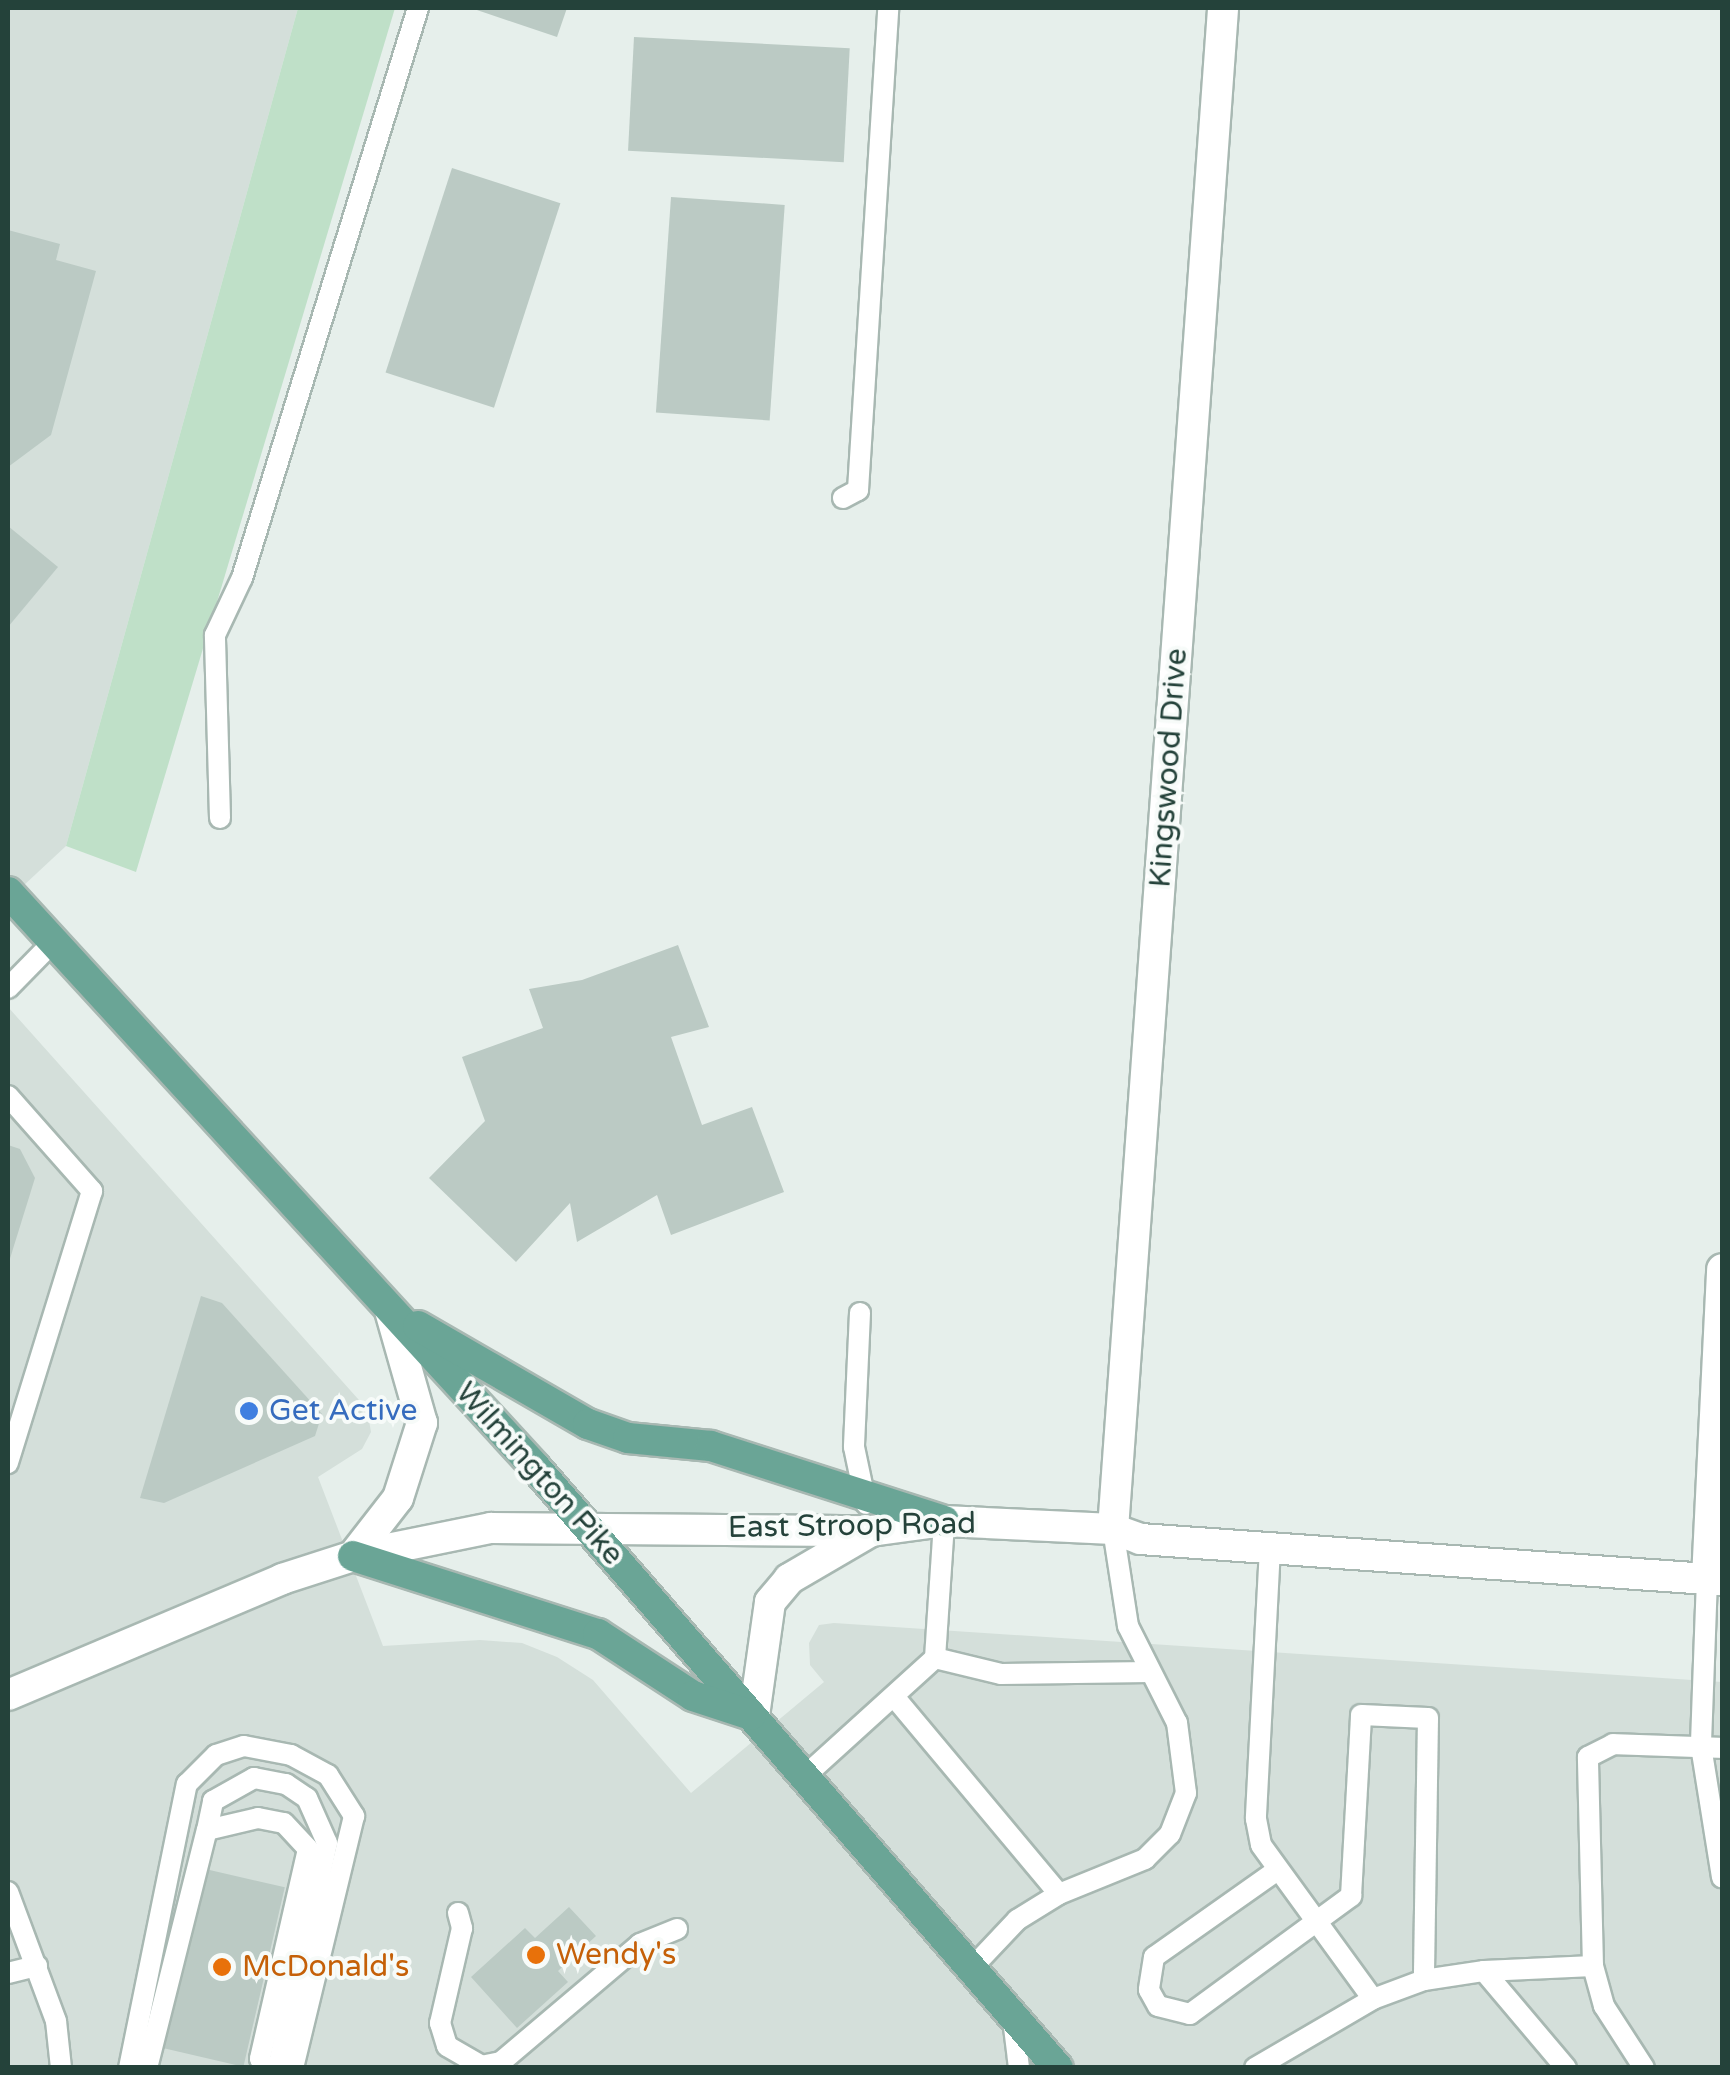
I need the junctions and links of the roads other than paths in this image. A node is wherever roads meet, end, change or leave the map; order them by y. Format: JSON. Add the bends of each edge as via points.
{"nodes":[{"id":1,"x":418,"y":8,"type":"edge"},
{"id":2,"x":888,"y":8,"type":"edge"},
{"id":3,"x":1222,"y":8,"type":"edge"},
{"id":4,"x":842,"y":498,"type":"dead end"},
{"id":5,"x":220,"y":818,"type":"dead end"},
{"id":6,"x":8,"y":892,"type":"edge"},
{"id":7,"x":53,"y":942,"type":"junction"},
{"id":8,"x":8,"y":988,"type":"edge"},
{"id":9,"x":8,"y":1096,"type":"edge"},
{"id":10,"x":1722,"y":1269,"type":"edge"},
{"id":11,"x":390,"y":1311,"type":"junction"},
{"id":12,"x":860,"y":1313,"type":"dead end"},
{"id":13,"x":8,"y":1464,"type":"edge"},
{"id":14,"x":864,"y":1497,"type":"junction"},
{"id":15,"x":944,"y":1522,"type":"junction"},
{"id":16,"x":589,"y":1528,"type":"junction"},
{"id":17,"x":1113,"y":1529,"type":"junction"},
{"id":18,"x":872,"y":1531,"type":"junction"},
{"id":19,"x":1270,"y":1548,"type":"junction"},
{"id":20,"x":352,"y":1556,"type":"junction"},
{"id":21,"x":1715,"y":1580,"type":"edge"},
{"id":22,"x":935,"y":1658,"type":"junction"},
{"id":23,"x":1150,"y":1672,"type":"junction"},
{"id":24,"x":8,"y":1695,"type":"edge"},
{"id":25,"x":896,"y":1698,"type":"junction"},
{"id":26,"x":754,"y":1716,"type":"junction"},
{"id":27,"x":1712,"y":1747,"type":"edge"},
{"id":28,"x":806,"y":1775,"type":"junction"},
{"id":29,"x":207,"y":1830,"type":"junction"},
{"id":30,"x":1276,"y":1872,"type":"junction"},
{"id":31,"x":1722,"y":1877,"type":"edge"},
{"id":32,"x":8,"y":1892,"type":"edge"},
{"id":33,"x":1059,"y":1894,"type":"junction"},
{"id":34,"x":458,"y":1913,"type":"dead end"},
{"id":35,"x":1318,"y":1923,"type":"junction"},
{"id":36,"x":677,"y":1929,"type":"dead end"},
{"id":37,"x":37,"y":1966,"type":"junction"},
{"id":38,"x":1593,"y":1966,"type":"junction"},
{"id":39,"x":970,"y":1971,"type":"junction"},
{"id":40,"x":1484,"y":1971,"type":"junction"},
{"id":41,"x":8,"y":1973,"type":"edge"},
{"id":42,"x":1424,"y":1980,"type":"junction"},
{"id":43,"x":1373,"y":1999,"type":"junction"},
{"id":44,"x":1012,"y":2017,"type":"junction"},
{"id":45,"x":61,"y":2068,"type":"edge"},
{"id":46,"x":129,"y":2068,"type":"edge"},
{"id":47,"x":147,"y":2068,"type":"edge"},
{"id":48,"x":265,"y":2068,"type":"edge"},
{"id":49,"x":278,"y":2068,"type":"edge"},
{"id":50,"x":293,"y":2068,"type":"edge"},
{"id":51,"x":1018,"y":2068,"type":"edge"},
{"id":52,"x":1058,"y":2068,"type":"edge"},
{"id":53,"x":1255,"y":2068,"type":"edge"},
{"id":54,"x":1566,"y":2068,"type":"edge"},
{"id":55,"x":1644,"y":2068,"type":"edge"}],
"edges":[{"from":1,"to":5,"type":"lane","via":[[242,578],[215,635]]},
{"from":2,"to":4,"type":"lane","via":[[858,490]]},
{"from":3,"to":17,"type":"main road","name":"Kingswood Drive"},
{"from":6,"to":7,"type":"main road","name":"Wilmington Pike"},
{"from":7,"to":8,"type":"lane"},
{"from":7,"to":11,"type":"main road","name":"Wilmington Pike"},
{"from":9,"to":13,"type":"lane","via":[[92,1190]]},
{"from":10,"to":21,"type":"main road"},
{"from":11,"to":14,"type":"main road","via":[[588,1424],[628,1438],[711,1446]]},
{"from":11,"to":16,"type":"main road","name":"Wilmington Pike"},
{"from":11,"to":20,"type":"main road","via":[[422,1424],[398,1498]]},
{"from":12,"to":14,"type":"lane","via":[[854,1447]]},
{"from":14,"to":15,"type":"main road"},
{"from":14,"to":18,"type":"lane"},
{"from":15,"to":17,"type":"main road","name":"East Stroop Road"},
{"from":15,"to":18,"type":"main road","name":"East Stroop Road"},
{"from":15,"to":22,"type":"lane"},
{"from":16,"to":18,"type":"main road","name":"East Stroop Road"},
{"from":16,"to":20,"type":"main road","name":"East Stroop Road","via":[[491,1528]]},
{"from":16,"to":26,"type":"main road","name":"Wilmington Pike"},
{"from":17,"to":19,"type":"main road","name":"East Stroop Road","via":[[1140,1539]]},
{"from":17,"to":23,"type":"lane","via":[[1128,1626]]},
{"from":18,"to":26,"type":"main road","via":[[789,1579],[770,1602]]},
{"from":19,"to":21,"type":"main road","name":"East Stroop Road"},
{"from":19,"to":30,"type":"lane","via":[[1256,1819]]},
{"from":20,"to":24,"type":"main road","name":"East Stroop Road","via":[[210,1605]]},
{"from":20,"to":26,"type":"main road","via":[[598,1634],[693,1696]]},
{"from":21,"to":27,"type":"lane"},
{"from":22,"to":23,"type":"lane","via":[[1001,1674]]},
{"from":22,"to":25,"type":"lane"},
{"from":23,"to":33,"type":"lane","via":[[1177,1723],[1185,1764],[1186,1793],[1170,1834],[1145,1858]]},
{"from":25,"to":28,"type":"lane","via":[[854,1726]]},
{"from":25,"to":33,"type":"lane"},
{"from":26,"to":28,"type":"main road","name":"Wilmington Pike"},
{"from":27,"to":31,"type":"lane"},
{"from":27,"to":38,"type":"lane","via":[[1613,1744],[1588,1757]]},
{"from":28,"to":39,"type":"main road","name":"Wilmington Pike"},
{"from":29,"to":47,"type":"lane"},
{"from":29,"to":48,"type":"lane","via":[[258,1818],[284,1823],[308,1849],[260,2059]]},
{"from":29,"to":49,"type":"lane","via":[[213,1801],[254,1778],[286,1784],[307,1798],[327,1842]]},
{"from":30,"to":35,"type":"lane"},
{"from":30,"to":35,"type":"lane","via":[[1154,1957],[1150,1990],[1158,2006],[1190,2014]]},
{"from":32,"to":37,"type":"lane"},
{"from":33,"to":39,"type":"lane","via":[[1017,1920]]},
{"from":34,"to":36,"type":"lane","via":[[462,1928],[440,2023],[447,2046],[481,2066],[501,2062],[640,1944]]},
{"from":35,"to":42,"type":"lane","via":[[1350,1896],[1360,1714],[1428,1718]]},
{"from":35,"to":43,"type":"lane"},
{"from":37,"to":41,"type":"lane"},
{"from":37,"to":45,"type":"lane","via":[[56,2021]]},
{"from":38,"to":40,"type":"lane"},
{"from":38,"to":55,"type":"lane","via":[[1604,2006]]},
{"from":39,"to":44,"type":"main road","name":"Wilmington Pike"},
{"from":40,"to":42,"type":"lane"},
{"from":40,"to":54,"type":"lane"},
{"from":42,"to":43,"type":"lane"},
{"from":43,"to":53,"type":"lane"},
{"from":44,"to":51,"type":"lane"},
{"from":44,"to":52,"type":"main road","name":"Wilmington Pike"},
{"from":46,"to":50,"type":"lane","via":[[187,1784],[216,1755],[244,1746],[292,1755],[328,1775],[354,1816]]}]}
